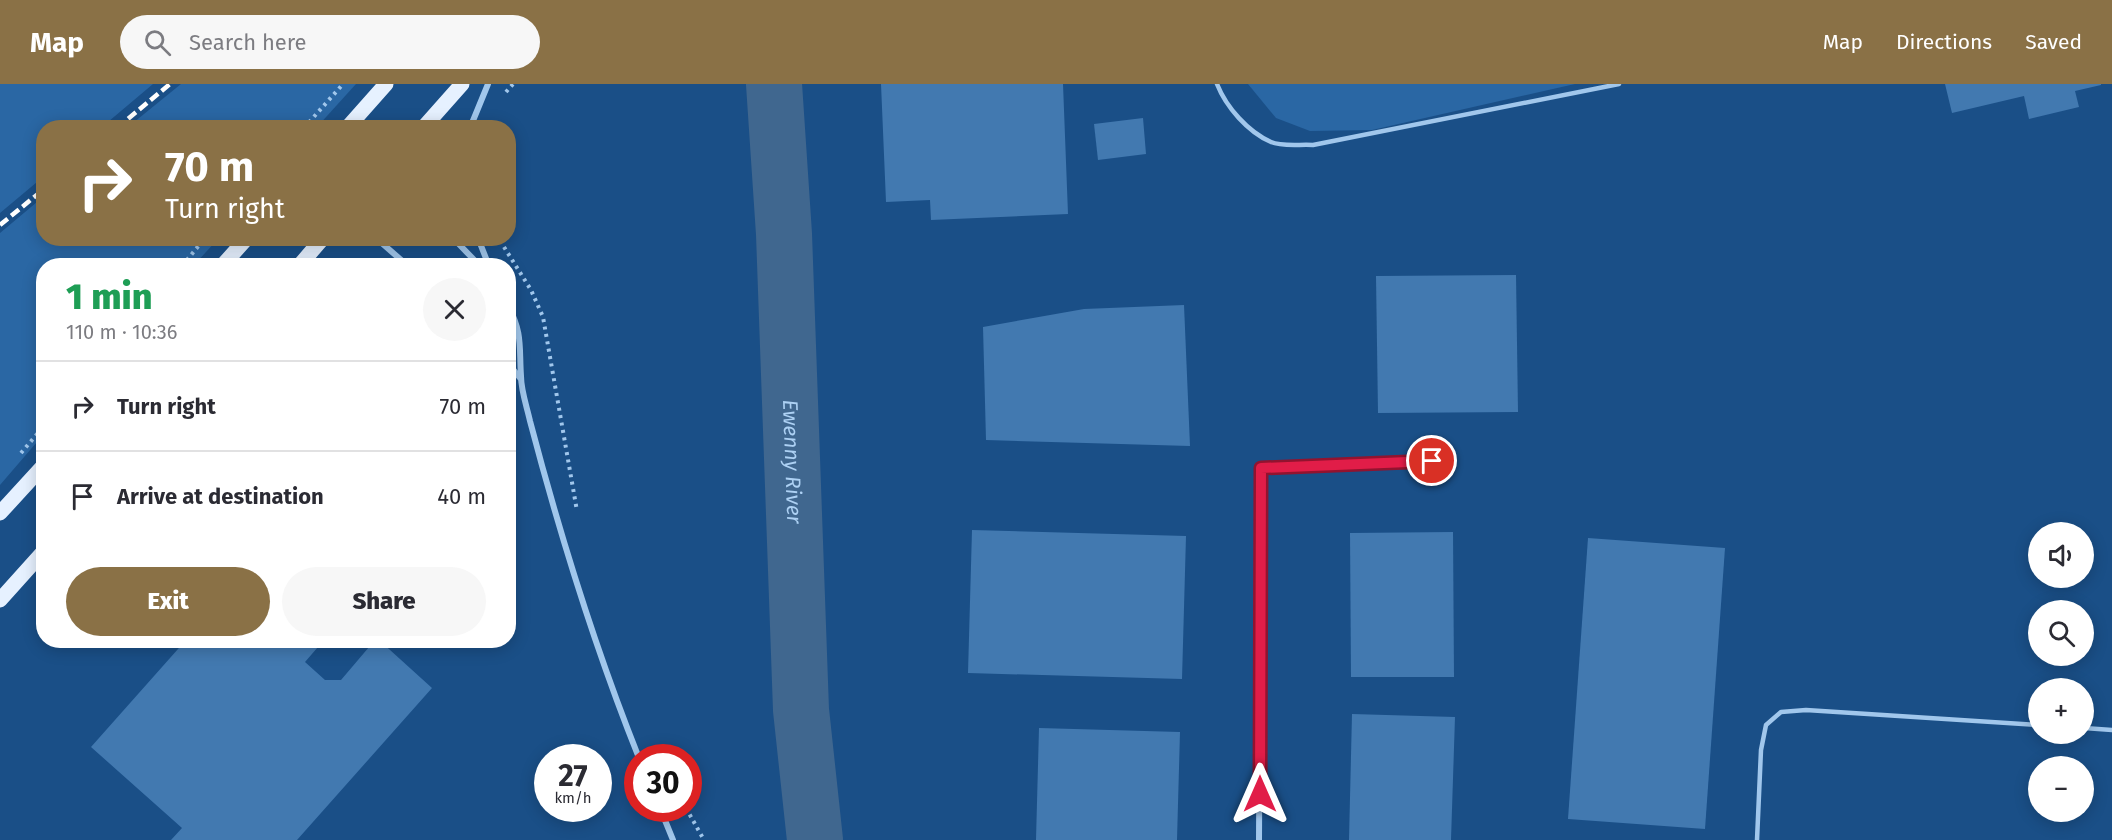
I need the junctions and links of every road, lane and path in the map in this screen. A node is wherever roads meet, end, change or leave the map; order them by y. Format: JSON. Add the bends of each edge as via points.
{"nodes":[{"id":1,"x":342,"y":84,"type":"edge"},
{"id":2,"x":386,"y":84,"type":"edge"},
{"id":3,"x":462,"y":84,"type":"edge"},
{"id":4,"x":488,"y":84,"type":"edge"},
{"id":5,"x":1217,"y":84,"type":"edge"},
{"id":6,"x":1619,"y":84,"type":"edge"},
{"id":7,"x":311,"y":120,"type":"edge"},
{"id":8,"x":354,"y":120,"type":"edge"},
{"id":9,"x":430,"y":120,"type":"edge"},
{"id":10,"x":473,"y":120,"type":"edge"},
{"id":11,"x":198,"y":246,"type":"edge"},
{"id":12,"x":240,"y":246,"type":"edge"},
{"id":13,"x":316,"y":246,"type":"edge"},
{"id":14,"x":385,"y":246,"type":"edge"},
{"id":15,"x":461,"y":246,"type":"edge"},
{"id":16,"x":189,"y":258,"type":"edge"},
{"id":17,"x":229,"y":258,"type":"edge"},
{"id":18,"x":306,"y":258,"type":"edge"},
{"id":19,"x":399,"y":258,"type":"edge"},
{"id":20,"x":472,"y":258,"type":"edge"},
{"id":21,"x":516,"y":266,"type":"edge"},
{"id":22,"x":516,"y":320,"type":"edge"},
{"id":23,"x":516,"y":373,"type":"edge"},
{"id":24,"x":521,"y":379,"type":"junction"},
{"id":25,"x":1432,"y":461,"type":"dead end"},
{"id":26,"x":36,"y":474,"type":"edge"},
{"id":27,"x":0,"y":513,"type":"edge"},
{"id":28,"x":578,"y":515,"type":"dead end"},
{"id":29,"x":36,"y":560,"type":"edge"},
{"id":30,"x":0,"y":600,"type":"edge"},
{"id":31,"x":2028,"y":724,"type":"edge"},
{"id":32,"x":2094,"y":729,"type":"edge"},
{"id":33,"x":2112,"y":730,"type":"edge"},
{"id":34,"x":633,"y":744,"type":"edge"},
{"id":35,"x":666,"y":822,"type":"edge"},
{"id":36,"x":694,"y":822,"type":"edge"},
{"id":37,"x":673,"y":840,"type":"edge"},
{"id":38,"x":704,"y":840,"type":"edge"},
{"id":39,"x":1259,"y":840,"type":"edge"},
{"id":40,"x":1757,"y":840,"type":"edge"}],
"edges":[{"from":1,"to":7,"type":"path"},
{"from":2,"to":8,"type":"main road"},
{"from":3,"to":9,"type":"main road"},
{"from":4,"to":10,"type":"street"},
{"from":5,"to":6,"type":"lane","via":[[1241,121],[1272,143],[1313,144]]},
{"from":11,"to":16,"type":"path"},
{"from":12,"to":17,"type":"main road"},
{"from":13,"to":18,"type":"main road"},
{"from":14,"to":19,"type":"street"},
{"from":15,"to":20,"type":"street"},
{"from":21,"to":28,"type":"path","via":[[543,317]]},
{"from":22,"to":24,"type":"street","via":[[521,336]]},
{"from":23,"to":24,"type":"street"},
{"from":24,"to":34,"type":"street","via":[[577,583]]},
{"from":25,"to":39,"type":"street","via":[[1261,468]]},
{"from":26,"to":27,"type":"main road"},
{"from":29,"to":30,"type":"main road"},
{"from":31,"to":40,"type":"lane","via":[[1806,710],[1781,712],[1766,725],[1761,750]]},
{"from":32,"to":33,"type":"lane"},
{"from":35,"to":37,"type":"street"},
{"from":36,"to":38,"type":"path"}]}
